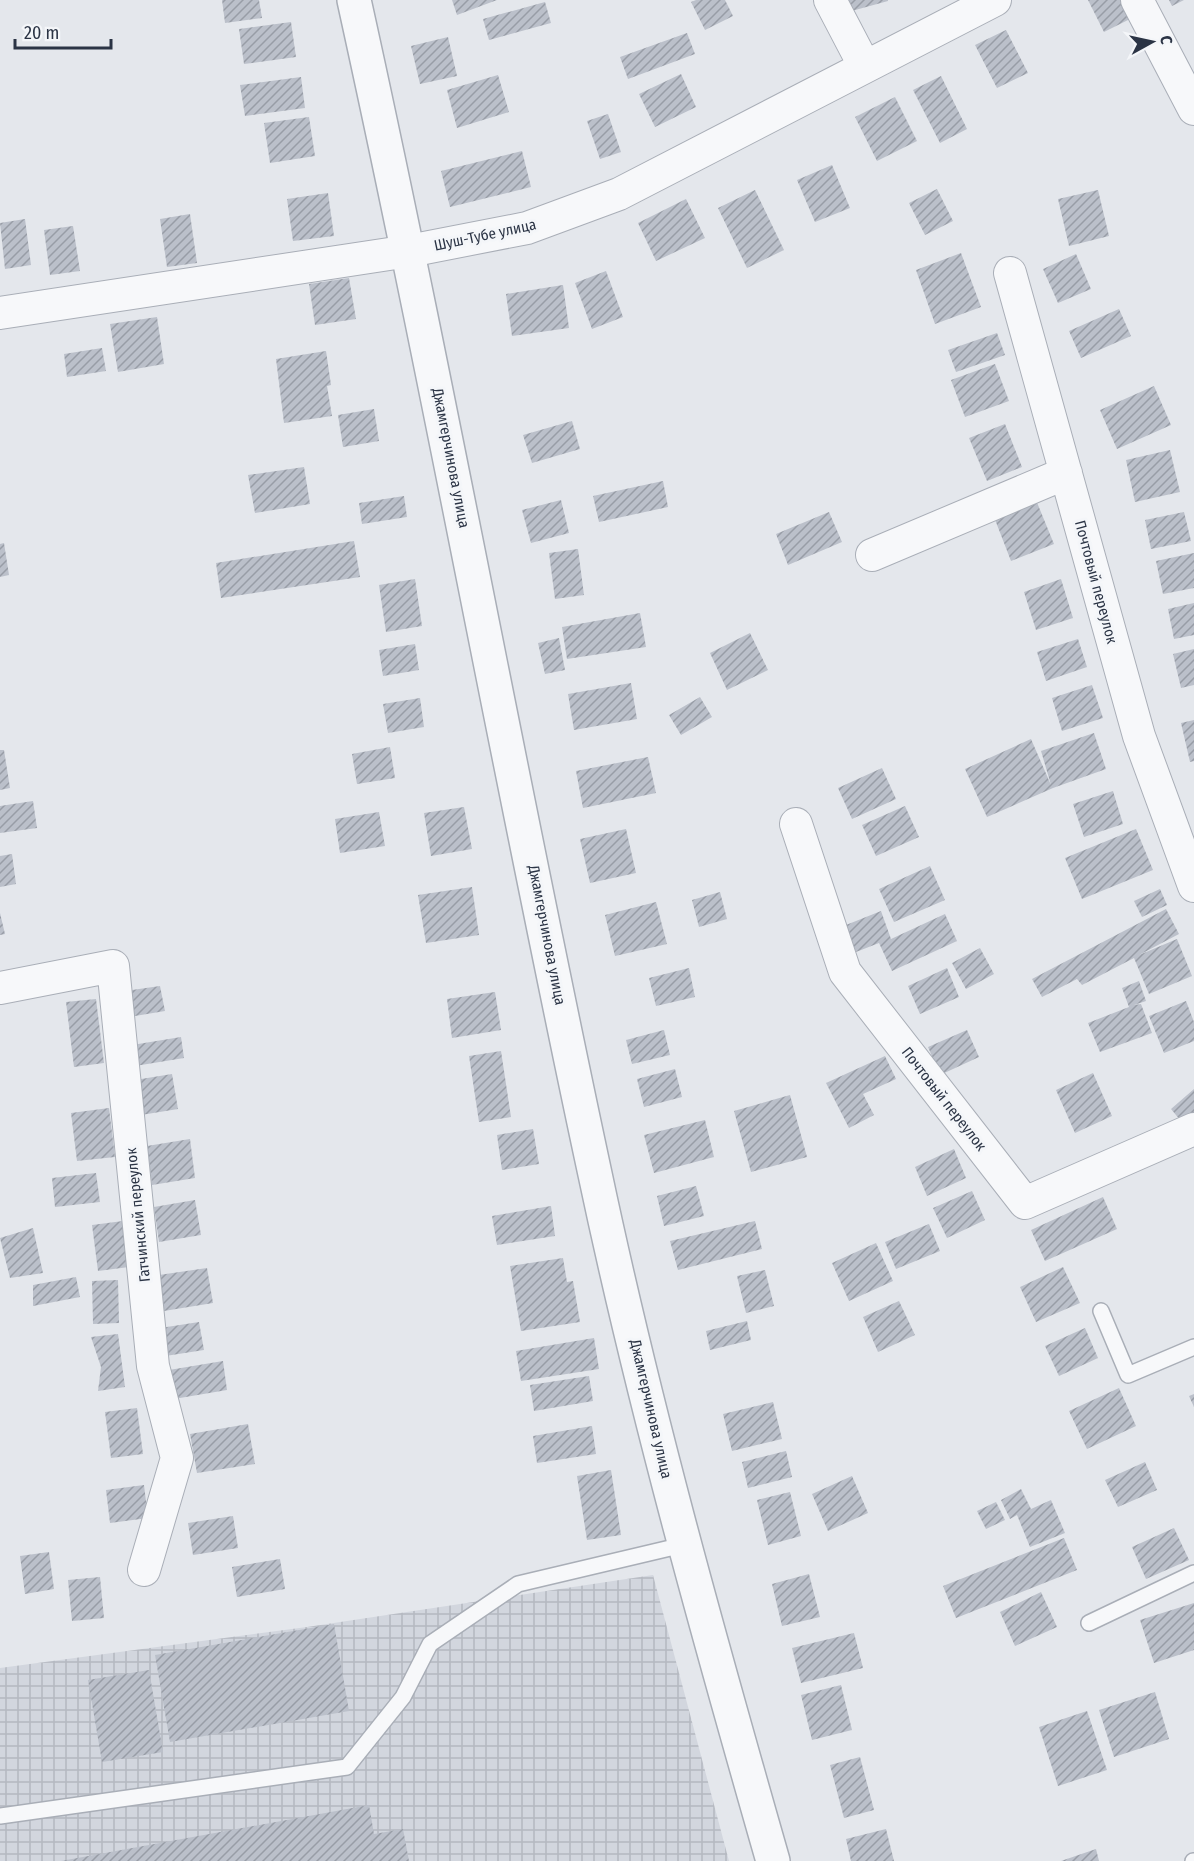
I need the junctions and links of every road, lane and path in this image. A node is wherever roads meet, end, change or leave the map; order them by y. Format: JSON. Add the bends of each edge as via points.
{"nodes":[{"id":1,"x":354,"y":0,"type":"edge"},
{"id":2,"x":830,"y":0,"type":"edge"},
{"id":3,"x":994,"y":0,"type":"edge"},
{"id":4,"x":1137,"y":0,"type":"edge"},
{"id":5,"x":865,"y":67,"type":"junction"},
{"id":6,"x":1194,"y":109,"type":"edge"},
{"id":7,"x":409,"y":251,"type":"junction"},
{"id":8,"x":1010,"y":273,"type":"dead end"},
{"id":9,"x":0,"y":313,"type":"edge"},
{"id":10,"x":1066,"y":473,"type":"junction"},
{"id":11,"x":872,"y":555,"type":"dead end"},
{"id":12,"x":796,"y":824,"type":"dead end"},
{"id":13,"x":1194,"y":886,"type":"edge"},
{"id":14,"x":0,"y":988,"type":"edge"},
{"id":15,"x":1194,"y":1129,"type":"edge"},
{"id":16,"x":1101,"y":1311,"type":"dead end"},
{"id":17,"x":1194,"y":1347,"type":"edge"},
{"id":18,"x":683,"y":1545,"type":"junction"},
{"id":19,"x":144,"y":1570,"type":"dead end"},
{"id":20,"x":1194,"y":1573,"type":"edge"},
{"id":21,"x":1089,"y":1623,"type":"dead end"},
{"id":22,"x":0,"y":1816,"type":"edge"},
{"id":23,"x":773,"y":1861,"type":"edge"}],
"edges":[{"from":1,"to":7,"type":"street","name":"Джамгерчинова улица"},
{"from":2,"to":5,"type":"street"},
{"from":3,"to":5,"type":"street","name":"Шуш-Тубе улица"},
{"from":4,"to":6,"type":"street"},
{"from":5,"to":7,"type":"street","name":"Шуш-Тубе улица","via":[[619,194],[527,228]]},
{"from":7,"to":9,"type":"street","name":"Шуш-Тубе улица"},
{"from":7,"to":18,"type":"street","name":"Джамгерчинова улица","via":[[595,1177]]},
{"from":8,"to":10,"type":"street","name":"Почтовый переулок"},
{"from":10,"to":11,"type":"street"},
{"from":10,"to":13,"type":"street","name":"Почтовый переулок","via":[[1139,736]]},
{"from":12,"to":15,"type":"street","name":"Почтовый переулок","via":[[845,972],[1025,1203]]},
{"from":14,"to":19,"type":"street","name":"Гатчинский переулок","via":[[113,966],[153,1366],[177,1458]]},
{"from":16,"to":17,"type":"lane","via":[[1128,1375]]},
{"from":18,"to":22,"type":"lane","via":[[518,1584],[430,1644],[403,1697],[347,1767]]},
{"from":18,"to":23,"type":"street","name":"Джамгерчинова улица"},
{"from":20,"to":21,"type":"lane"}]}
